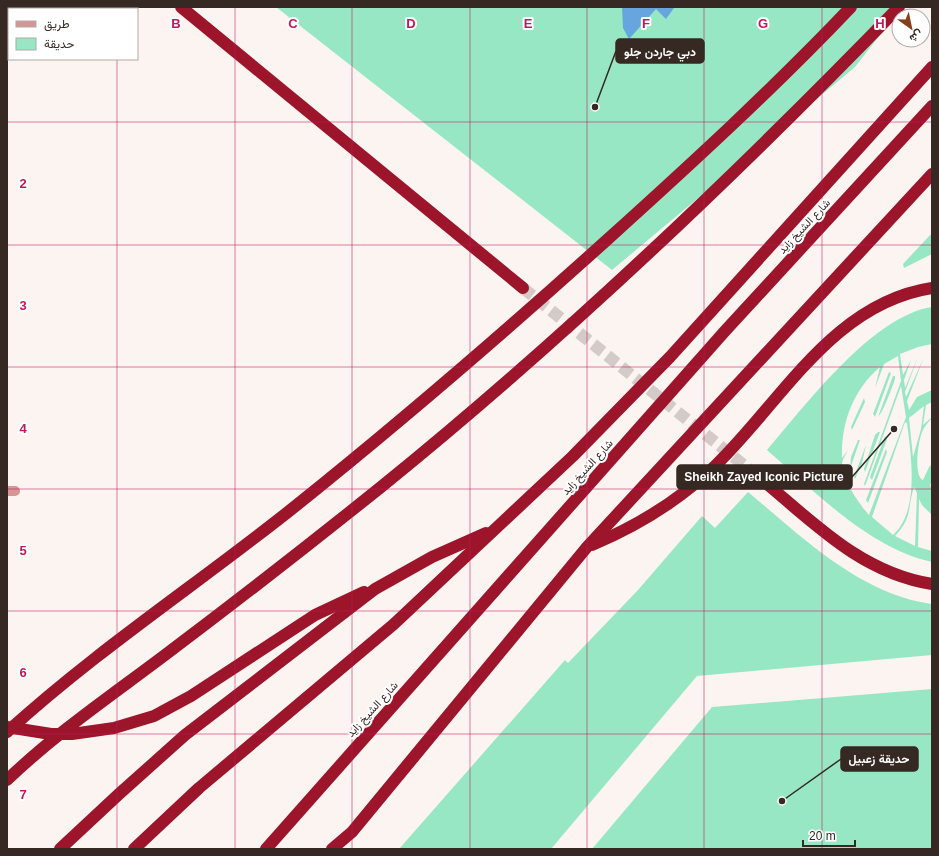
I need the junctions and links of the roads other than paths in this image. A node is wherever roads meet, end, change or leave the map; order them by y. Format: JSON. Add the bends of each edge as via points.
{"nodes":[{"id":1,"x":181,"y":7,"type":"edge"},
{"id":2,"x":851,"y":7,"type":"edge"},
{"id":3,"x":899,"y":7,"type":"edge"},
{"id":4,"x":932,"y":67,"type":"edge"},
{"id":5,"x":932,"y":106,"type":"edge"},
{"id":6,"x":932,"y":174,"type":"edge"},
{"id":7,"x":523,"y":288,"type":"tunnel mouth"},
{"id":8,"x":932,"y":288,"type":"edge"},
{"id":9,"x":760,"y":478,"type":"tunnel mouth"},
{"id":10,"x":493,"y":531,"type":"junction"},
{"id":11,"x":587,"y":547,"type":"junction"},
{"id":12,"x":932,"y":584,"type":"edge"},
{"id":13,"x":375,"y":589,"type":"junction"},
{"id":14,"x":27,"y":714,"type":"junction"},
{"id":15,"x":7,"y":726,"type":"edge"},
{"id":16,"x":7,"y":732,"type":"edge"},
{"id":17,"x":7,"y":780,"type":"edge"},
{"id":18,"x":352,"y":832,"type":"junction"},
{"id":19,"x":60,"y":849,"type":"edge"},
{"id":20,"x":134,"y":849,"type":"edge"},
{"id":21,"x":266,"y":849,"type":"edge"},
{"id":22,"x":332,"y":849,"type":"edge"},
{"id":23,"x":341,"y":849,"type":"edge"}],
"edges":[{"from":1,"to":7,"type":"highway"},
{"from":2,"to":14,"type":"highway","bridge":true,"via":[[663,189],[476,356],[295,506],[72,676]]},
{"from":3,"to":17,"type":"highway","bridge":true,"via":[[797,111],[650,252],[478,405],[285,563],[68,727]]},
{"from":4,"to":10,"type":"highway","via":[[621,409]]},
{"from":5,"to":21,"type":"highway","name":"شارع الشيخ زايد","via":[[724,331]]},
{"from":6,"to":11,"type":"highway"},
{"from":8,"to":11,"type":"highway","via":[[908,293],[888,301],[851,322],[819,351],[735,445],[696,484],[644,520]]},
{"from":9,"to":12,"type":"highway","via":[[846,549],[866,562],[888,573]]},
{"from":10,"to":13,"type":"highway","via":[[432,557]]},
{"from":10,"to":20,"type":"highway","via":[[394,624],[199,788]]},
{"from":11,"to":18,"type":"highway"},
{"from":13,"to":15,"type":"highway","via":[[315,615],[191,696],[154,716],[114,728],[72,734],[38,732]]},
{"from":13,"to":19,"type":"highway","via":[[185,735]]},
{"from":14,"to":15,"type":"highway","bridge":true},
{"from":14,"to":16,"type":"highway","bridge":true},
{"from":18,"to":22,"type":"highway"},
{"from":18,"to":23,"type":"highway"}]}
